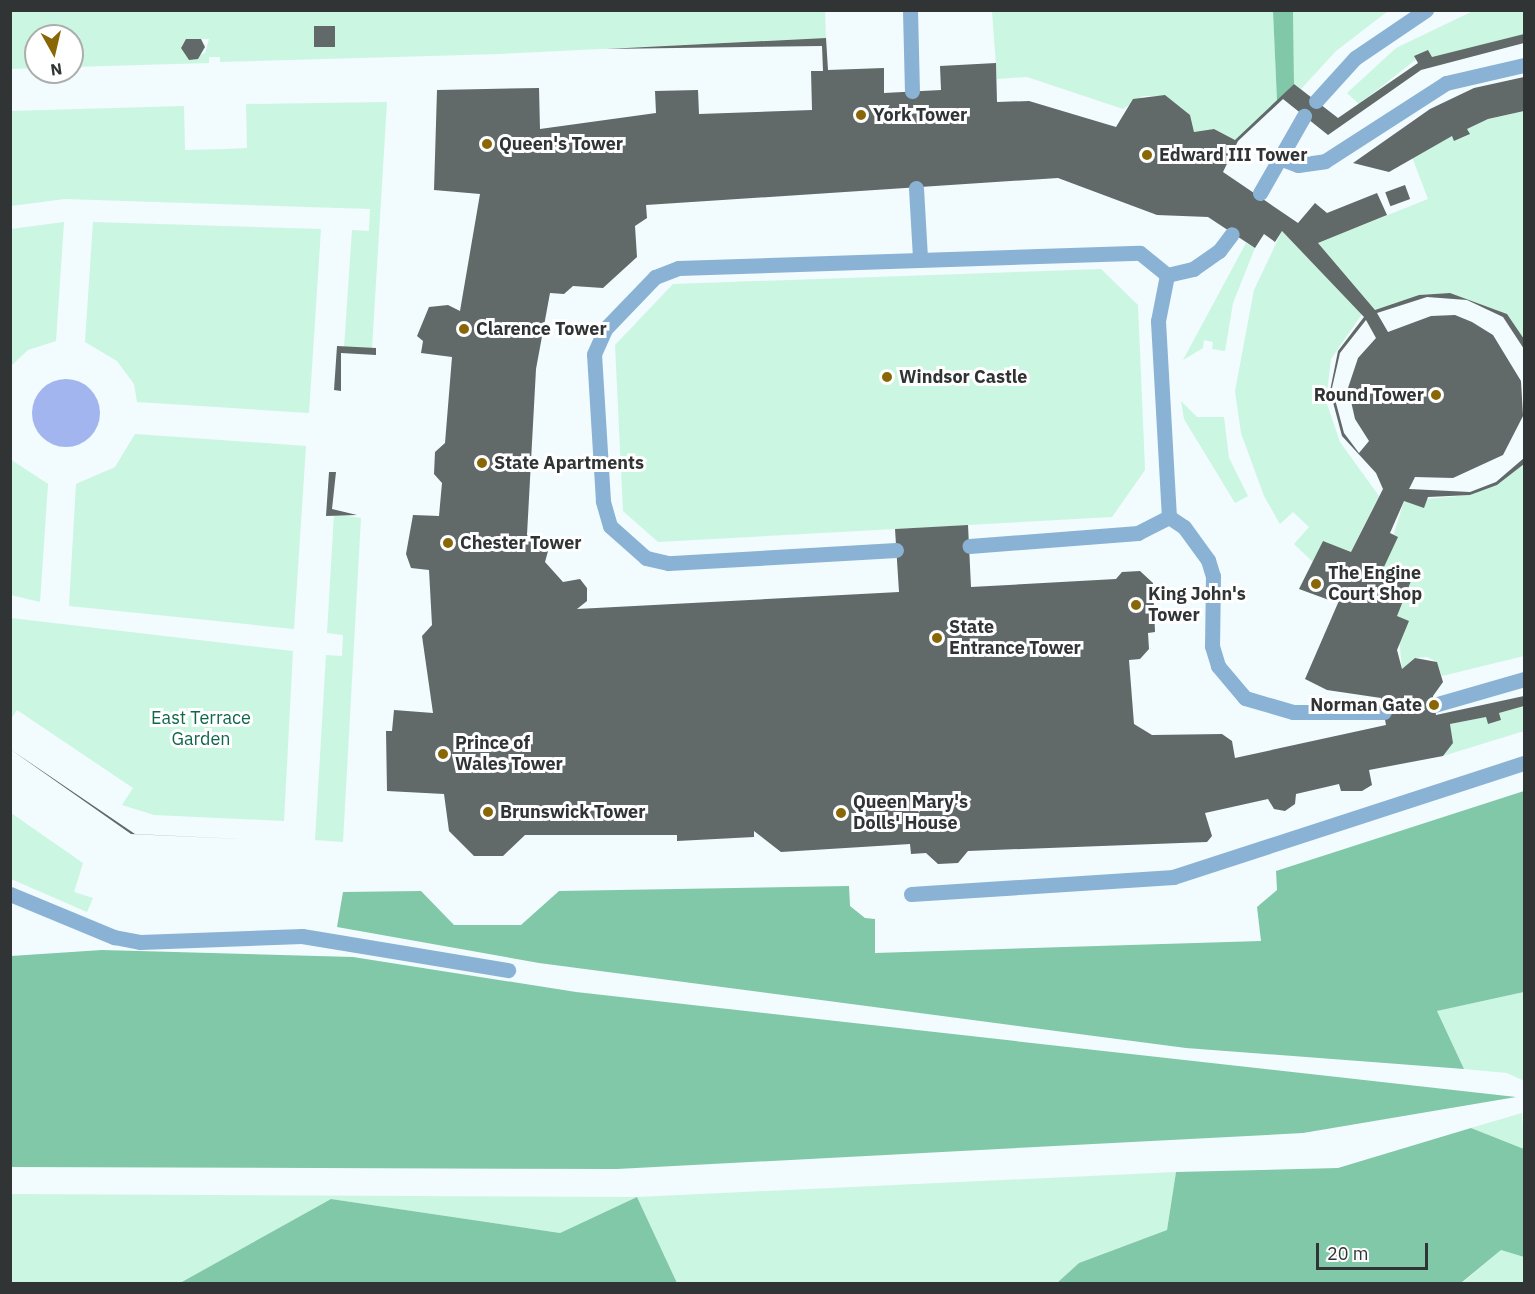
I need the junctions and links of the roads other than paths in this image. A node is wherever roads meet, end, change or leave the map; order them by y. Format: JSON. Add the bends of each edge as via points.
{"nodes":[{"id":1,"x":910,"y":10,"type":"edge"},
{"id":2,"x":1426,"y":10,"type":"edge"},
{"id":3,"x":1524,"y":65,"type":"edge"},
{"id":4,"x":912,"y":91,"type":"dead end"},
{"id":5,"x":1316,"y":101,"type":"dead end"},
{"id":6,"x":1304,"y":116,"type":"dead end"},
{"id":7,"x":1280,"y":158,"type":"junction"},
{"id":8,"x":916,"y":188,"type":"dead end"},
{"id":9,"x":1260,"y":193,"type":"dead end"},
{"id":10,"x":1232,"y":234,"type":"dead end"},
{"id":11,"x":920,"y":258,"type":"junction"},
{"id":12,"x":1167,"y":275,"type":"junction"},
{"id":13,"x":1168,"y":517,"type":"junction"},
{"id":14,"x":969,"y":546,"type":"dead end"},
{"id":15,"x":896,"y":550,"type":"dead end"},
{"id":16,"x":1524,"y":679,"type":"edge"},
{"id":17,"x":1434,"y":705,"type":"dead end"},
{"id":18,"x":1384,"y":712,"type":"dead end"},
{"id":19,"x":1524,"y":763,"type":"edge"},
{"id":20,"x":10,"y":894,"type":"edge"},
{"id":21,"x":911,"y":894,"type":"dead end"},
{"id":22,"x":508,"y":970,"type":"dead end"}],
"edges":[{"from":1,"to":4,"type":"lane"},
{"from":2,"to":5,"type":"lane","via":[[1377,40]]},
{"from":3,"to":7,"type":"lane","via":[[1446,83],[1325,161],[1298,165]]},
{"from":6,"to":7,"type":"lane"},
{"from":7,"to":9,"type":"lane"},
{"from":8,"to":11,"type":"lane"},
{"from":10,"to":12,"type":"lane","via":[[1219,251],[1193,269]]},
{"from":11,"to":12,"type":"lane","via":[[1118,250],[1140,253]]},
{"from":11,"to":15,"type":"lane","via":[[678,268],[655,277],[633,299],[604,329],[594,354],[603,501],[610,526],[646,558],[668,563]]},
{"from":12,"to":13,"type":"lane","via":[[1158,321]]},
{"from":13,"to":14,"type":"lane","via":[[1138,533]]},
{"from":13,"to":18,"type":"lane","via":[[1184,527],[1208,560],[1213,576],[1212,646],[1218,666],[1245,698],[1293,712]]},
{"from":16,"to":17,"type":"lane"},
{"from":19,"to":21,"type":"lane","via":[[1173,877]]},
{"from":20,"to":22,"type":"lane","via":[[114,937],[141,942],[302,936]]}]}
